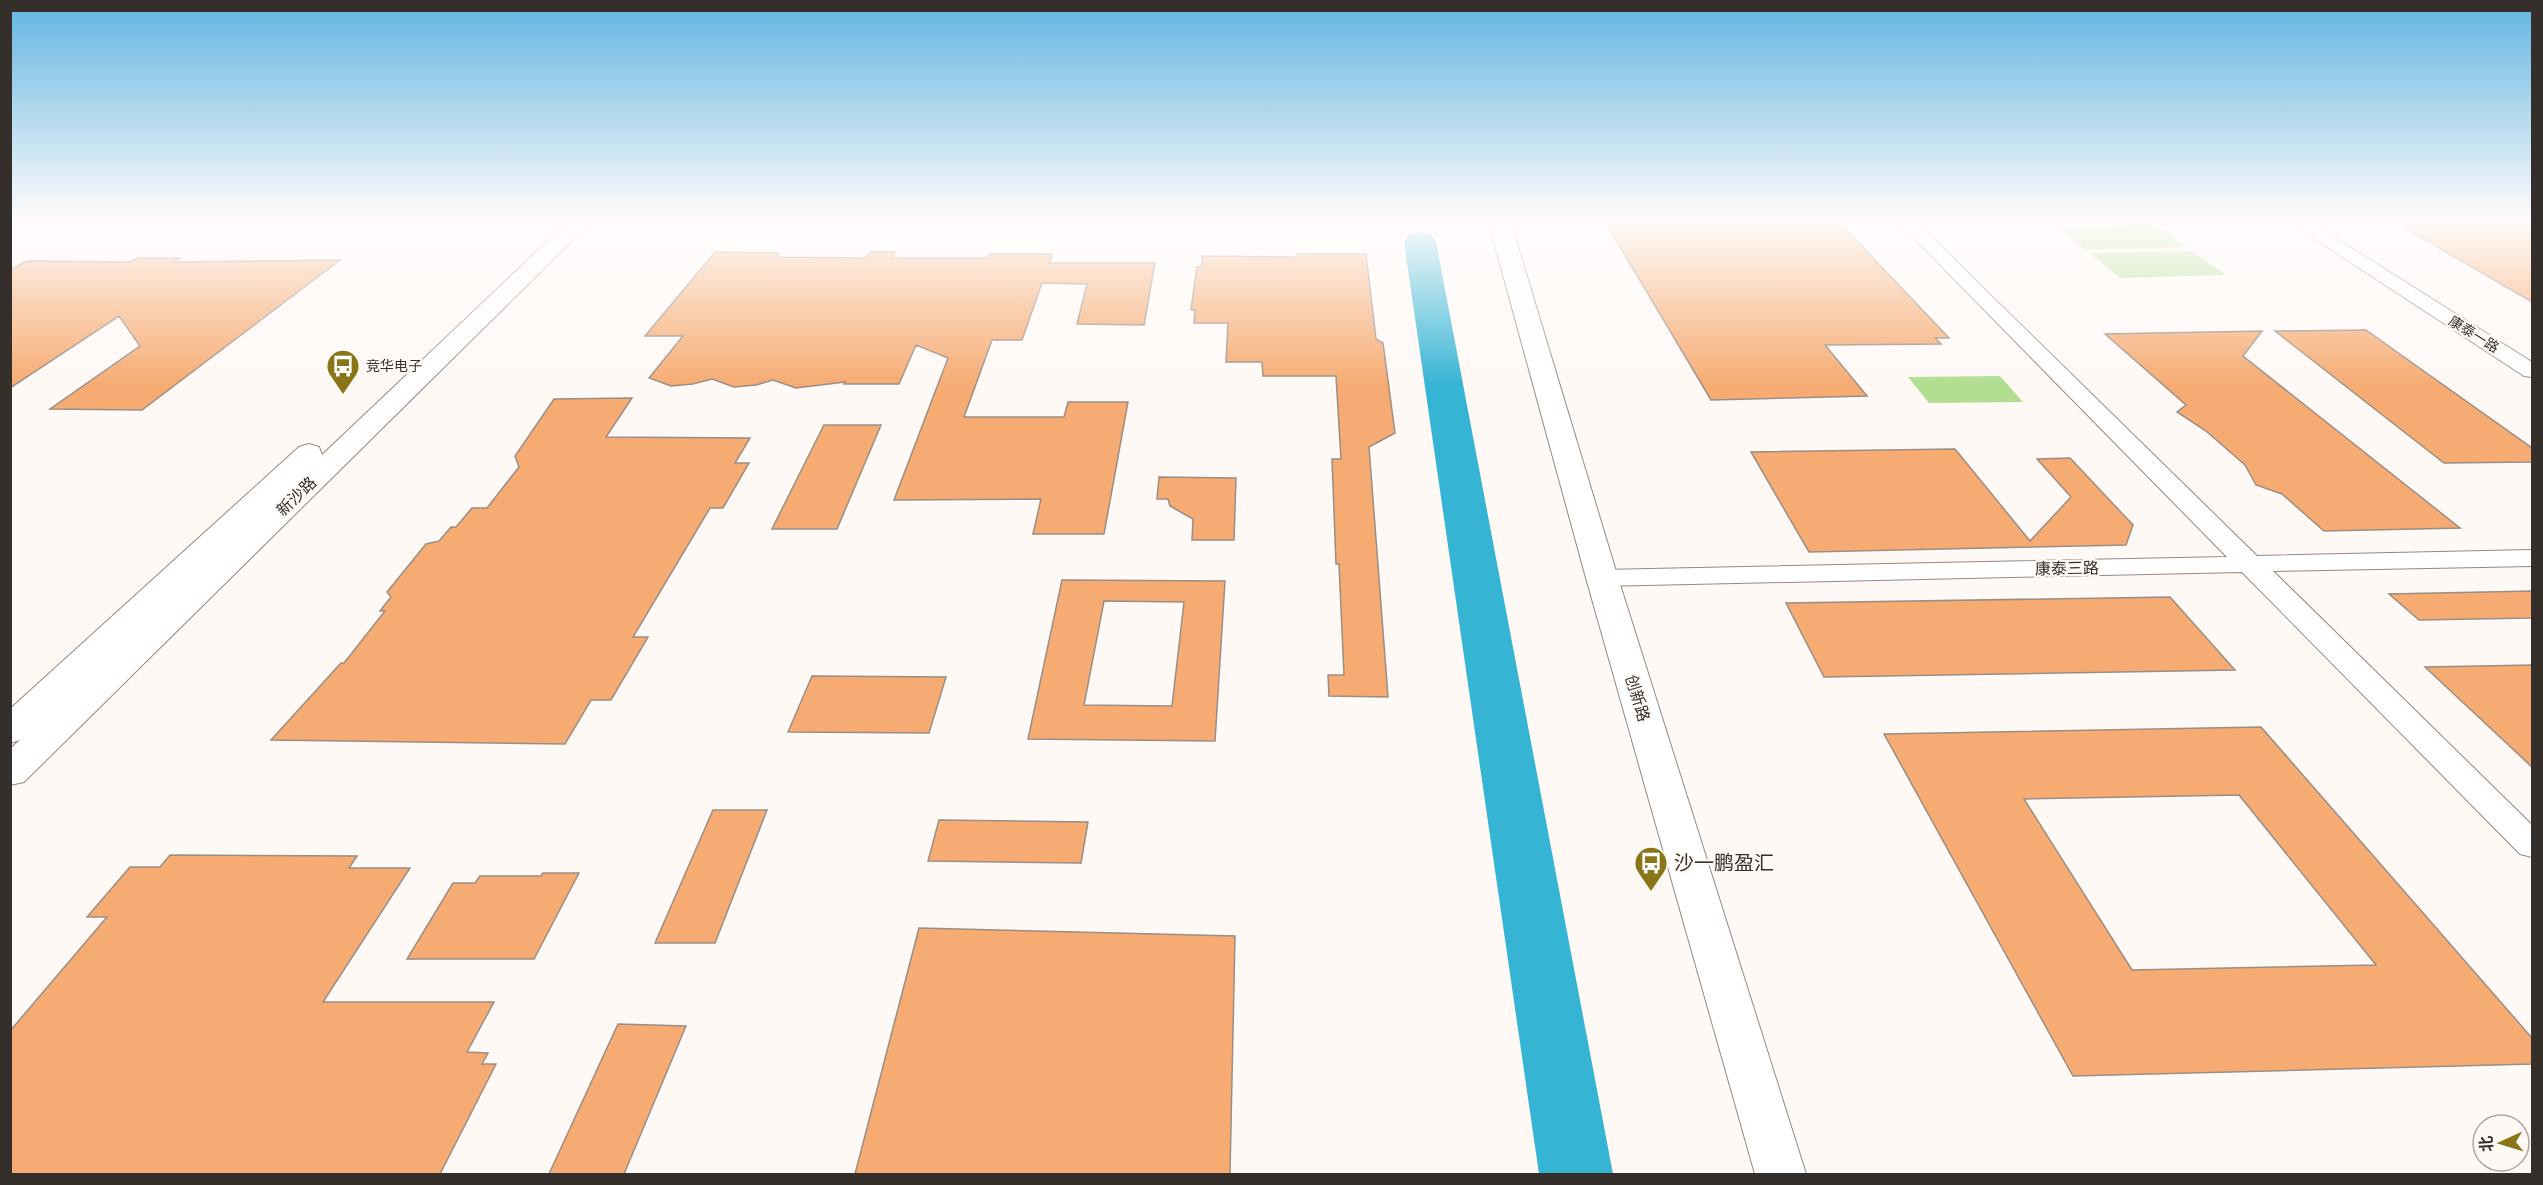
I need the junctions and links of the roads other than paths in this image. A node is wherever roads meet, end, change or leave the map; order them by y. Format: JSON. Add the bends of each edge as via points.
{"nodes":[{"id":1,"x":499,"y":275,"type":"edge"},
{"id":2,"x":526,"y":275,"type":"edge"},
{"id":3,"x":1515,"y":275,"type":"edge"},
{"id":4,"x":1959,"y":275,"type":"edge"},
{"id":5,"x":2381,"y":275,"type":"edge"},
{"id":6,"x":2532,"y":371,"type":"edge"},
{"id":7,"x":2532,"y":558,"type":"edge"},
{"id":8,"x":2249,"y":564,"type":"junction"},
{"id":9,"x":1602,"y":578,"type":"junction"},
{"id":10,"x":10,"y":730,"type":"edge"},
{"id":11,"x":10,"y":772,"type":"edge"},
{"id":12,"x":2532,"y":845,"type":"edge"},
{"id":13,"x":1781,"y":1174,"type":"edge"}],
"edges":[{"from":1,"to":10,"type":"main road","name":"新沙路"},
{"from":2,"to":11,"type":"main road","name":"新沙路"},
{"from":3,"to":9,"type":"main road","name":"创新路"},
{"from":4,"to":8,"type":"street"},
{"from":5,"to":6,"type":"street","name":"康泰一路"},
{"from":7,"to":8,"type":"street","name":"康泰三路"},
{"from":8,"to":9,"type":"street","name":"康泰三路"},
{"from":8,"to":12,"type":"street"},
{"from":9,"to":13,"type":"main road","name":"创新路"}]}
